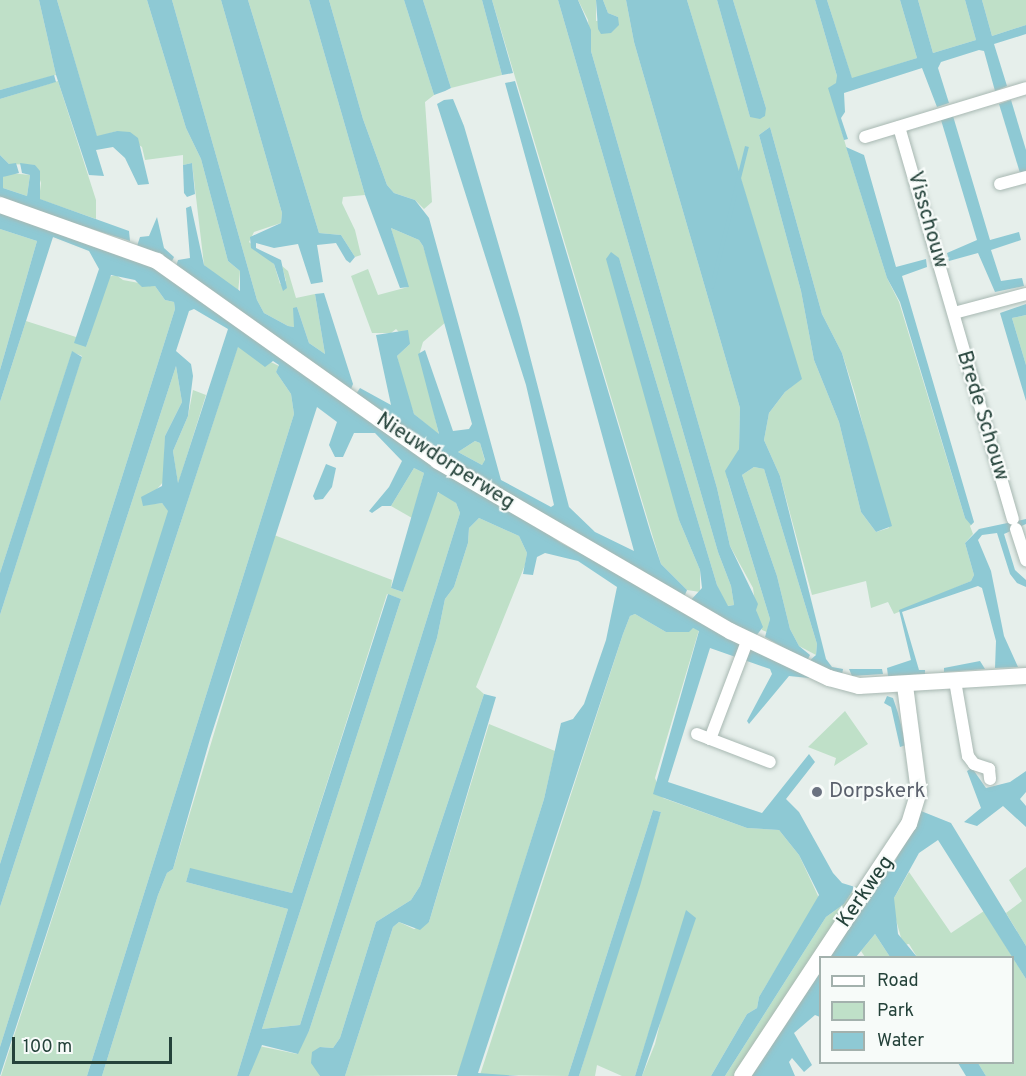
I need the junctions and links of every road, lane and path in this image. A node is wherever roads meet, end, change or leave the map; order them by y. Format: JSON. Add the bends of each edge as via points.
{"nodes":[{"id":1,"x":1026,"y":88,"type":"edge"},
{"id":2,"x":899,"y":126,"type":"junction"},
{"id":3,"x":865,"y":137,"type":"dead end"},
{"id":4,"x":1026,"y":177,"type":"edge"},
{"id":5,"x":1000,"y":184,"type":"dead end"},
{"id":6,"x":0,"y":205,"type":"edge"},
{"id":7,"x":1026,"y":294,"type":"edge"},
{"id":8,"x":954,"y":314,"type":"junction"},
{"id":9,"x":1026,"y":561,"type":"edge"},
{"id":10,"x":748,"y":639,"type":"junction"},
{"id":11,"x":1026,"y":676,"type":"edge"},
{"id":12,"x":956,"y":681,"type":"junction"},
{"id":13,"x":905,"y":685,"type":"junction"},
{"id":14,"x":697,"y":735,"type":"dead end"},
{"id":15,"x":710,"y":739,"type":"junction"},
{"id":16,"x":770,"y":762,"type":"dead end"},
{"id":17,"x":990,"y":779,"type":"dead end"},
{"id":18,"x":822,"y":956,"type":"edge"},
{"id":19,"x":819,"y":960,"type":"edge"},
{"id":20,"x":742,"y":1076,"type":"edge"}],
"edges":[{"from":1,"to":2,"type":"street"},
{"from":2,"to":3,"type":"street"},
{"from":2,"to":8,"type":"street","name":"Visschouw"},
{"from":4,"to":5,"type":"street"},
{"from":6,"to":10,"type":"street","name":"Nieuwdorperweg","via":[[157,261],[438,461]]},
{"from":7,"to":8,"type":"street"},
{"from":8,"to":9,"type":"street","name":"Brede Schouw"},
{"from":10,"to":13,"type":"street","name":"Nieuwdorperweg","via":[[841,683]]},
{"from":10,"to":15,"type":"street"},
{"from":11,"to":12,"type":"street","name":"Nieuwdorperweg"},
{"from":12,"to":13,"type":"street","name":"Nieuwdorperweg"},
{"from":12,"to":17,"type":"street","via":[[968,756],[974,764],[989,770]]},
{"from":13,"to":18,"type":"street","name":"Kerkweg","via":[[919,792],[909,824]]},
{"from":14,"to":15,"type":"street"},
{"from":15,"to":16,"type":"street"},
{"from":19,"to":20,"type":"street","name":"Kerkweg"}]}
